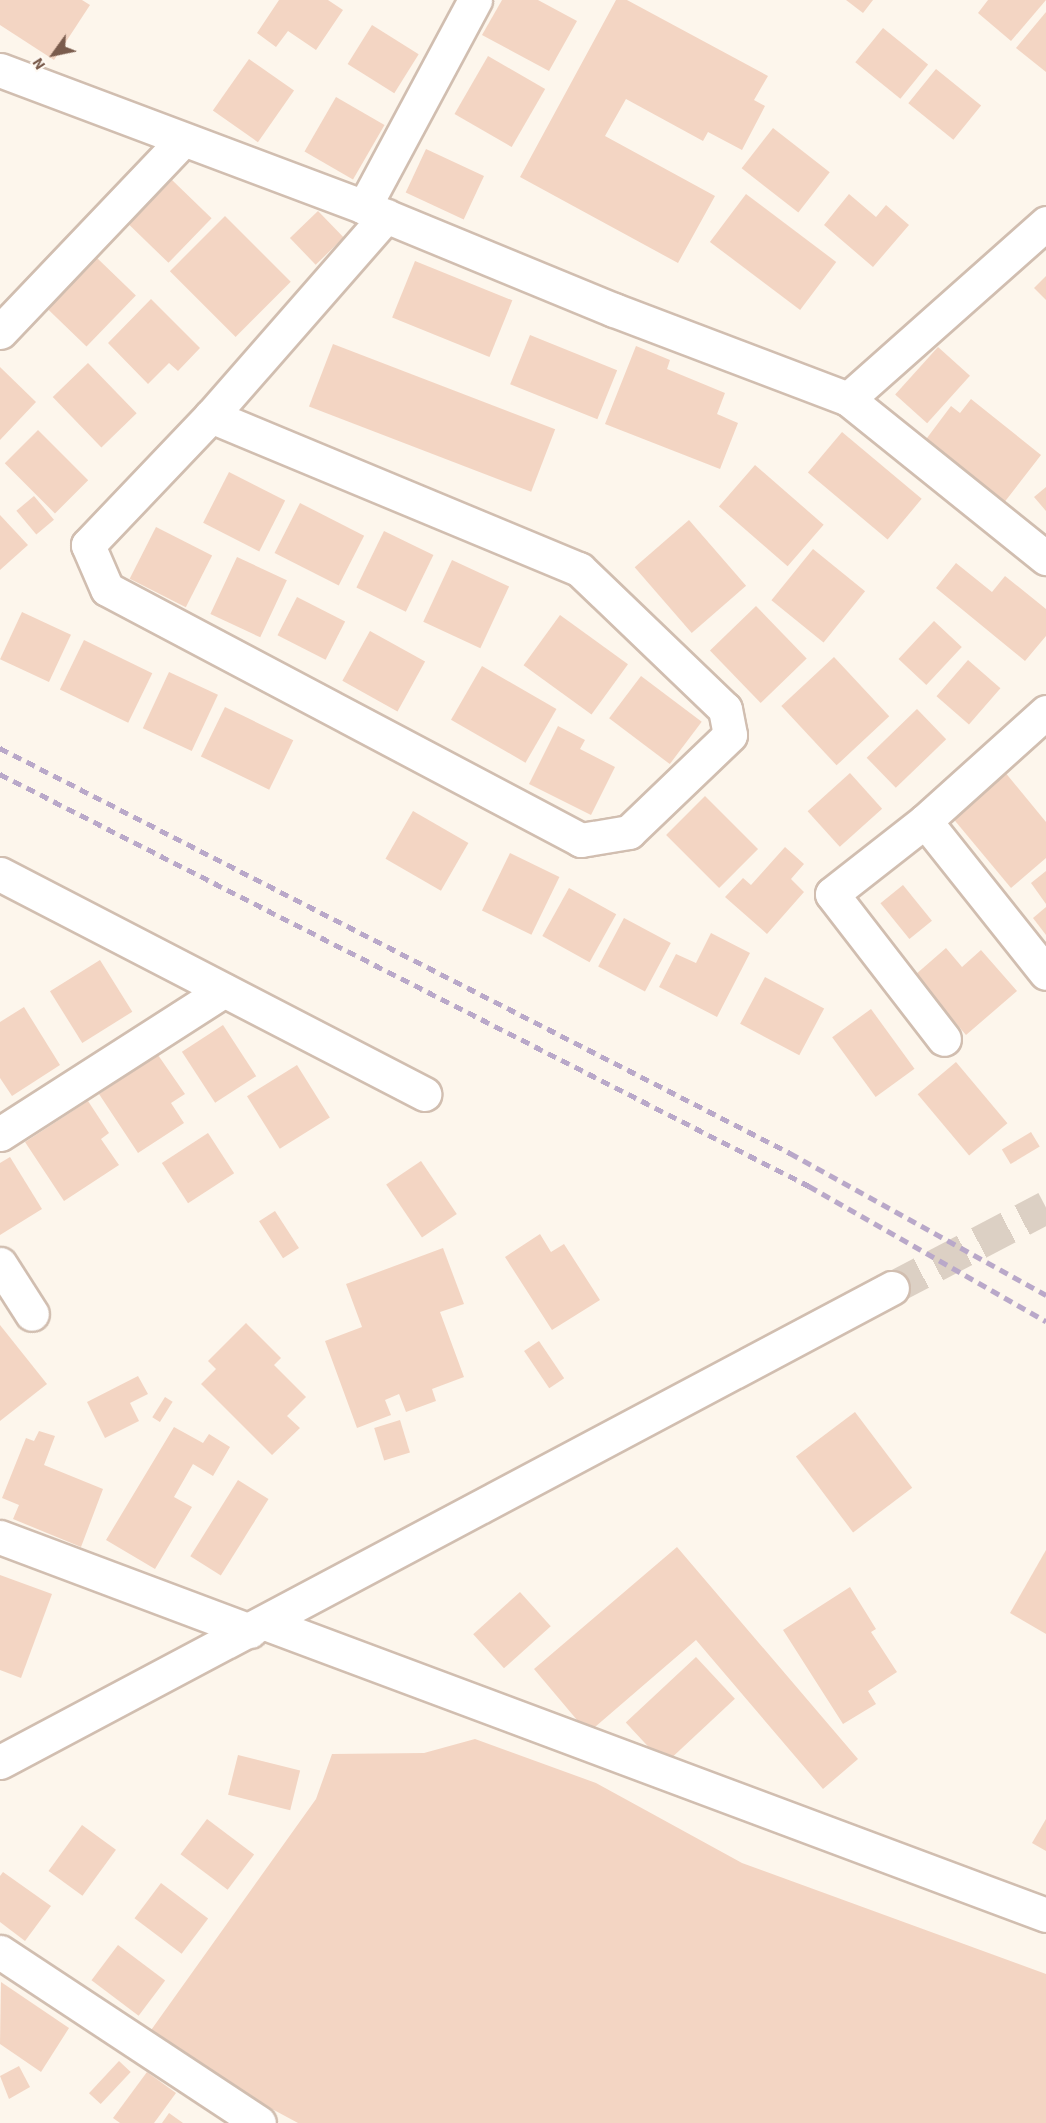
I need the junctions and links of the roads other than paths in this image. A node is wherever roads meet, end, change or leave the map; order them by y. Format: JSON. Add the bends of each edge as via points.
{"nodes":[{"id":1,"x":474,"y":0,"type":"edge"},
{"id":2,"x":0,"y":70,"type":"edge"},
{"id":3,"x":183,"y":140,"type":"junction"},
{"id":4,"x":375,"y":212,"type":"junction"},
{"id":5,"x":1046,"y":223,"type":"edge"},
{"id":6,"x":0,"y":332,"type":"edge"},
{"id":7,"x":848,"y":399,"type":"junction"},
{"id":8,"x":211,"y":417,"type":"junction"},
{"id":9,"x":1046,"y":558,"type":"edge"},
{"id":10,"x":1046,"y":712,"type":"edge"},
{"id":11,"x":925,"y":821,"type":"junction"},
{"id":12,"x":0,"y":874,"type":"edge"},
{"id":13,"x":1046,"y":973,"type":"edge"},
{"id":14,"x":224,"y":990,"type":"junction"},
{"id":15,"x":944,"y":1039,"type":"dead end"},
{"id":16,"x":424,"y":1094,"type":"dead end"},
{"id":17,"x":0,"y":1134,"type":"edge"},
{"id":18,"x":0,"y":1264,"type":"edge"},
{"id":19,"x":892,"y":1288,"type":"tunnel mouth"},
{"id":20,"x":32,"y":1314,"type":"dead end"},
{"id":21,"x":0,"y":1537,"type":"edge"},
{"id":22,"x":258,"y":1627,"type":"junction"},
{"id":23,"x":0,"y":1762,"type":"edge"},
{"id":24,"x":1046,"y":1915,"type":"edge"},
{"id":25,"x":0,"y":1952,"type":"edge"},
{"id":26,"x":259,"y":2123,"type":"edge"}],
"edges":[{"from":1,"to":4,"type":"street"},
{"from":2,"to":3,"type":"street"},
{"from":3,"to":4,"type":"street"},
{"from":3,"to":6,"type":"street"},
{"from":4,"to":7,"type":"street","via":[[614,310]]},
{"from":4,"to":8,"type":"street"},
{"from":5,"to":7,"type":"street"},
{"from":7,"to":9,"type":"street"},
{"from":8,"to":8,"type":"street","via":[[579,569],[725,709],[730,735],[629,832],[580,840],[107,589],[88,545]]},
{"from":10,"to":11,"type":"street"},
{"from":11,"to":13,"type":"street"},
{"from":11,"to":15,"type":"street","via":[[832,894]]},
{"from":12,"to":14,"type":"street"},
{"from":14,"to":16,"type":"street"},
{"from":14,"to":17,"type":"street"},
{"from":18,"to":20,"type":"street"},
{"from":19,"to":22,"type":"street"},
{"from":21,"to":22,"type":"street"},
{"from":22,"to":23,"type":"street"},
{"from":22,"to":24,"type":"street"},
{"from":25,"to":26,"type":"street"}]}
